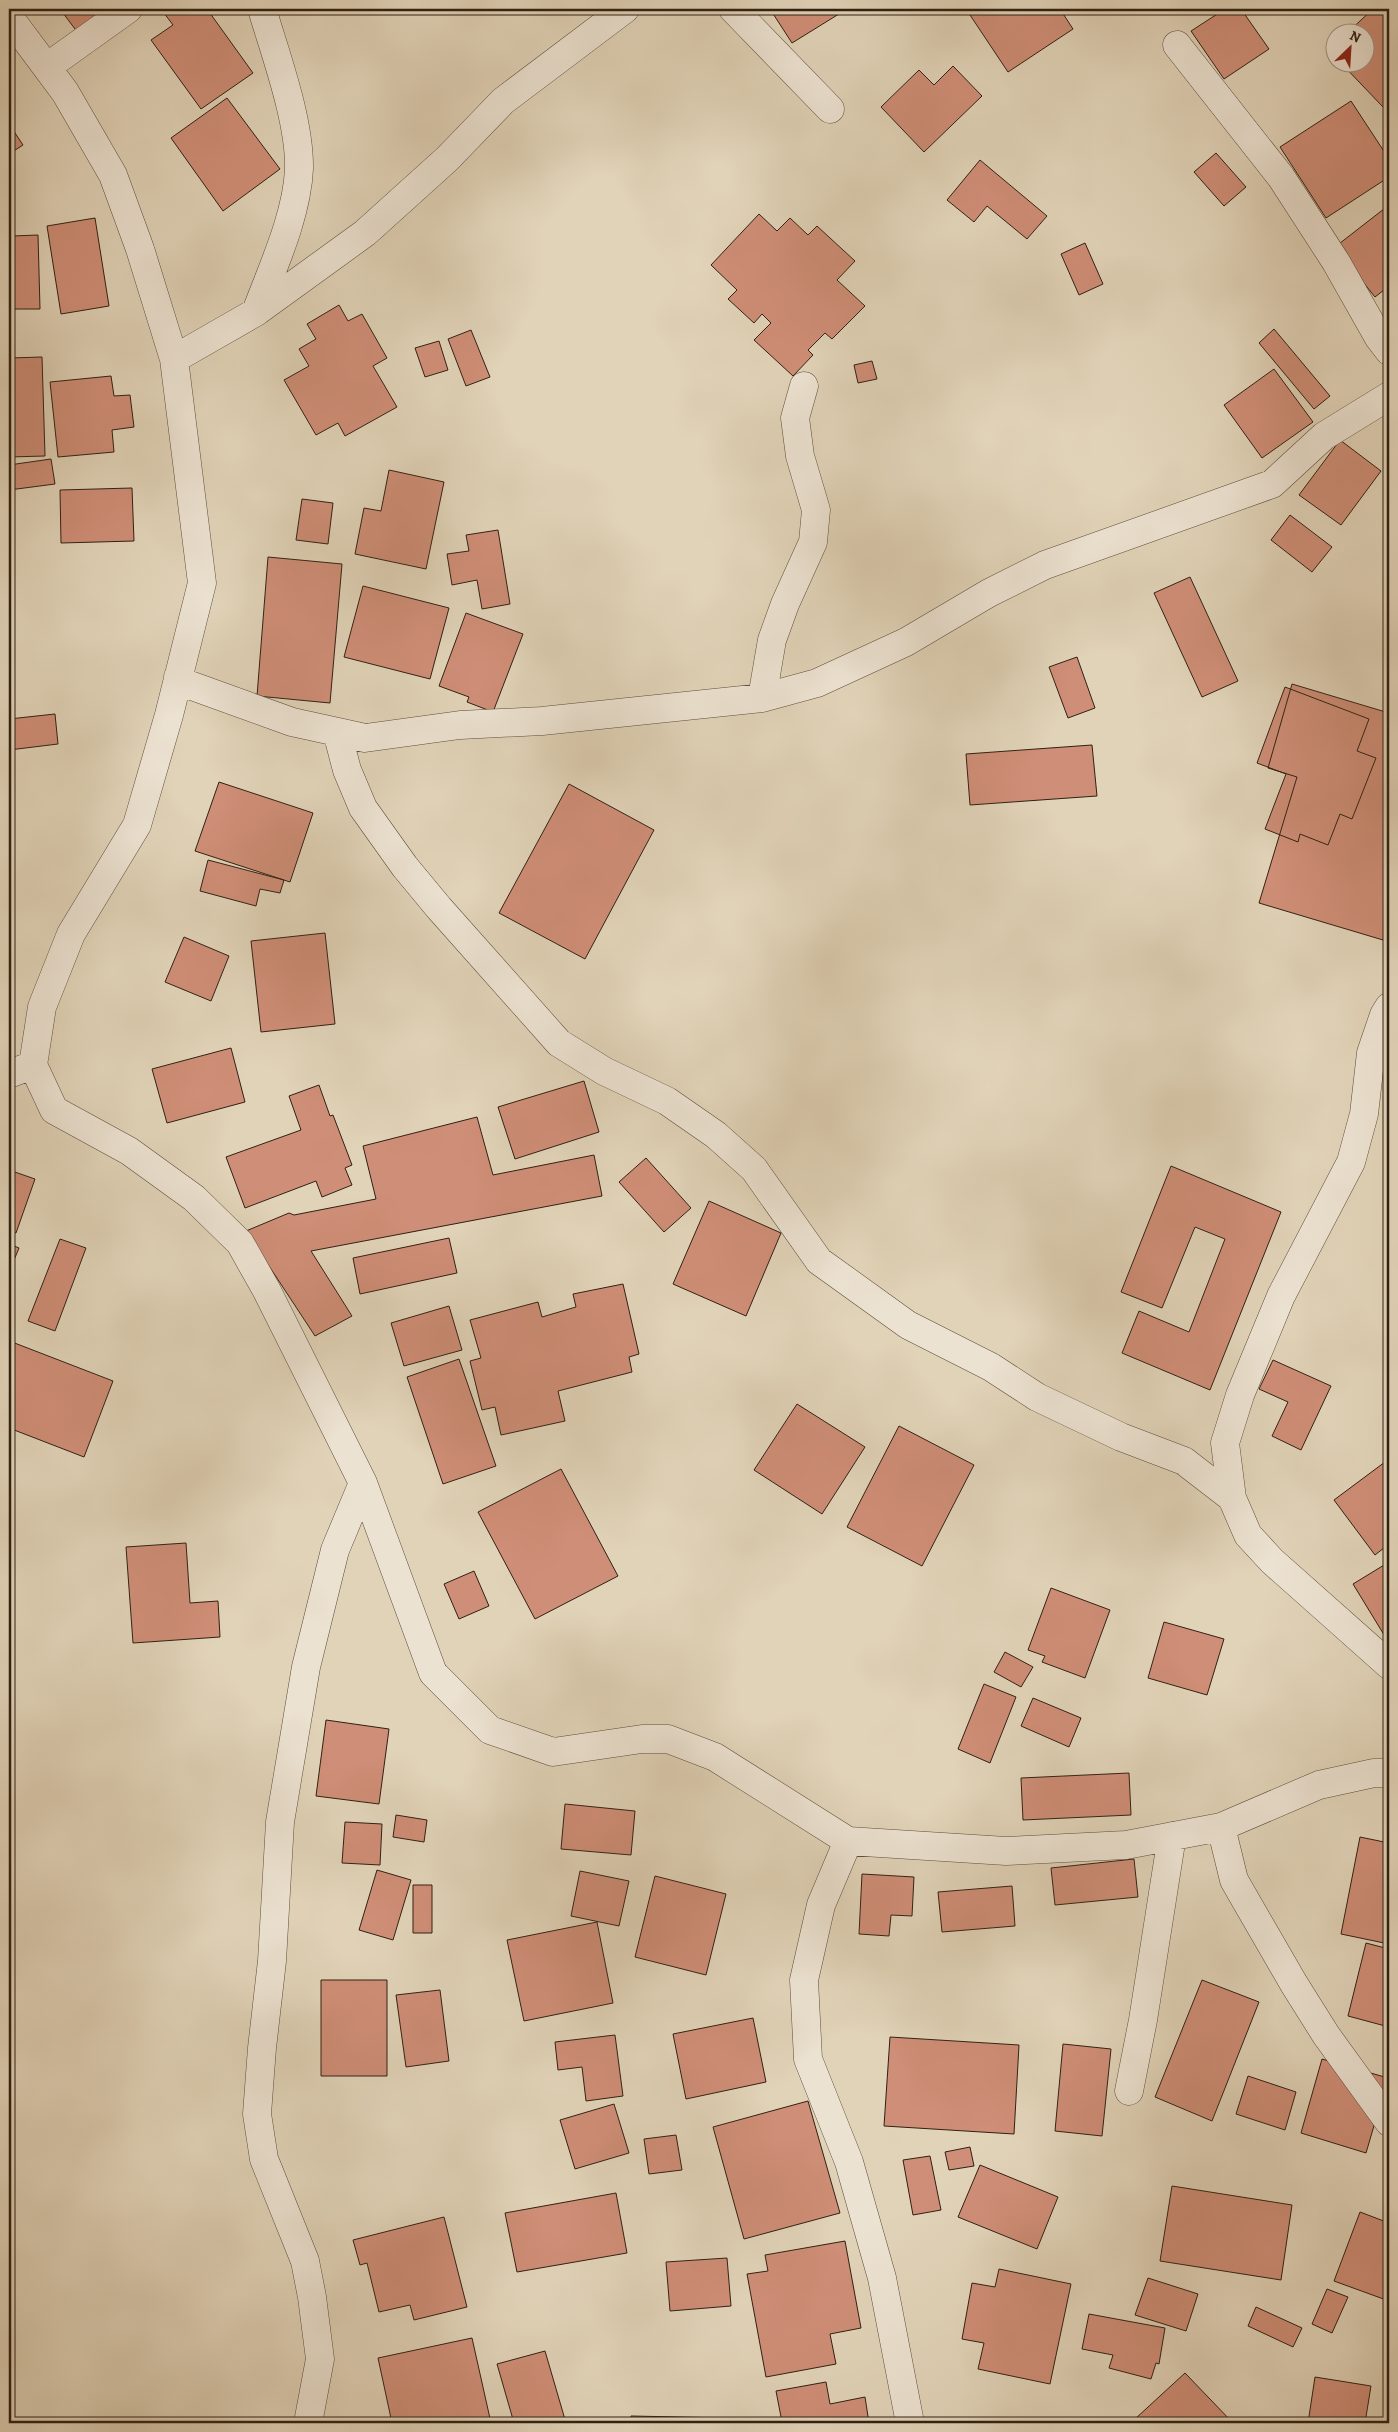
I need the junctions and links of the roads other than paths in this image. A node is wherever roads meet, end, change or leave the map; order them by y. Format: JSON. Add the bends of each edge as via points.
{"nodes":[{"id":1,"x":128,"y":9,"type":"edge"},
{"id":2,"x":262,"y":9,"type":"edge"},
{"id":3,"x":625,"y":9,"type":"edge"},
{"id":4,"x":733,"y":9,"type":"edge"},
{"id":5,"x":9,"y":17,"type":"edge"},
{"id":6,"x":1177,"y":44,"type":"dead end"},
{"id":7,"x":47,"y":67,"type":"junction"},
{"id":8,"x":830,"y":109,"type":"dead end"},
{"id":9,"x":256,"y":312,"type":"junction"},
{"id":10,"x":1386,"y":339,"type":"edge"},
{"id":11,"x":174,"y":359,"type":"junction"},
{"id":12,"x":804,"y":386,"type":"dead end"},
{"id":13,"x":1389,"y":396,"type":"edge"},
{"id":14,"x":178,"y":677,"type":"junction"},
{"id":15,"x":762,"y":698,"type":"junction"},
{"id":16,"x":337,"y":732,"type":"junction"},
{"id":17,"x":1389,"y":1007,"type":"edge"},
{"id":18,"x":21,"y":1069,"type":"edge"},
{"id":19,"x":363,"y":1483,"type":"junction"},
{"id":20,"x":1232,"y":1498,"type":"junction"},
{"id":21,"x":1389,"y":1665,"type":"edge"},
{"id":22,"x":1389,"y":1773,"type":"edge"},
{"id":23,"x":1221,"y":1826,"type":"junction"},
{"id":24,"x":1172,"y":1836,"type":"junction"},
{"id":25,"x":848,"y":1841,"type":"junction"},
{"id":26,"x":1129,"y":2091,"type":"dead end"},
{"id":27,"x":1389,"y":2122,"type":"edge"},
{"id":28,"x":308,"y":2423,"type":"edge"},
{"id":29,"x":910,"y":2423,"type":"edge"}],
"edges":[{"from":1,"to":7,"type":"street"},
{"from":2,"to":9,"type":"street","via":[[292,114],[299,169],[289,224]]},
{"from":3,"to":9,"type":"street","via":[[503,101],[447,159],[365,233]]},
{"from":4,"to":8,"type":"street"},
{"from":5,"to":7,"type":"street"},
{"from":6,"to":10,"type":"street","via":[[1281,178]]},
{"from":7,"to":11,"type":"street","via":[[113,175]]},
{"from":9,"to":11,"type":"street"},
{"from":11,"to":14,"type":"street","via":[[202,583]]},
{"from":12,"to":15,"type":"street","via":[[795,418],[800,456],[816,510],[813,542],[784,604],[772,640]]},
{"from":13,"to":15,"type":"street","via":[[1324,436],[1272,484],[1045,565],[906,642],[817,683]]},
{"from":14,"to":16,"type":"street","via":[[184,683],[292,722]]},
{"from":14,"to":18,"type":"street","via":[[137,825],[71,934]]},
{"from":15,"to":16,"type":"street","via":[[542,721],[460,725],[365,738]]},
{"from":16,"to":20,"type":"street","via":[[347,770],[368,816],[438,908],[559,1043],[604,1072],[667,1101],[716,1135],[754,1169],[820,1260],[908,1325],[991,1367],[1036,1397],[1121,1437],[1184,1461]]},
{"from":17,"to":20,"type":"street","via":[[1371,1053],[1364,1114],[1351,1162],[1281,1296],[1232,1419],[1225,1443]]},
{"from":18,"to":19,"type":"street","via":[[54,1110],[129,1152],[187,1193],[240,1243]]},
{"from":19,"to":25,"type":"street","via":[[433,1673],[490,1730],[553,1752],[642,1739],[668,1739],[715,1757]]},
{"from":19,"to":28,"type":"street","via":[[336,1550],[305,1677],[280,1822],[272,1961],[257,2114],[264,2159],[305,2261],[312,2297],[320,2359]]},
{"from":20,"to":21,"type":"street","via":[[1248,1535],[1272,1561]]},
{"from":22,"to":23,"type":"street","via":[[1374,1772],[1319,1785]]},
{"from":23,"to":24,"type":"street"},
{"from":23,"to":27,"type":"street","via":[[1234,1880],[1260,1926],[1326,2035]]},
{"from":24,"to":25,"type":"street","via":[[1126,1845],[1006,1851]]},
{"from":24,"to":26,"type":"street"},
{"from":25,"to":29,"type":"street","via":[[821,1905],[804,1980],[808,2059],[848,2162],[882,2278]]}]}
